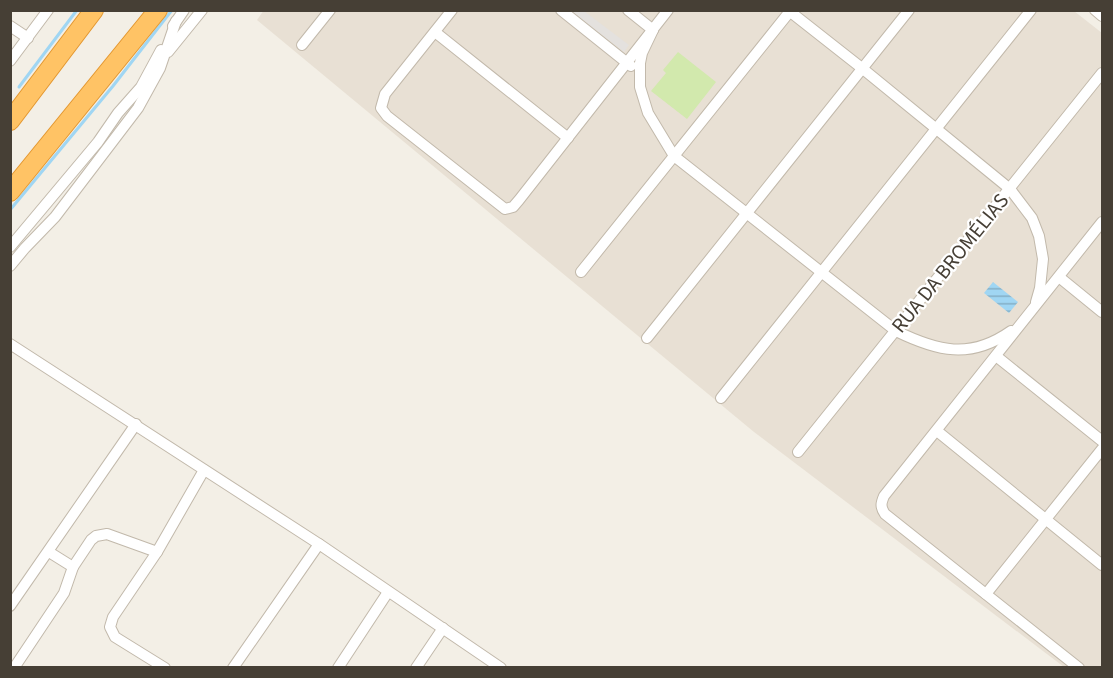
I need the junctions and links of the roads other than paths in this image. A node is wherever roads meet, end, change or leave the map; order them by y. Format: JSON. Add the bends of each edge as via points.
{"nodes":[{"id":1,"x":48,"y":10,"type":"edge"},
{"id":2,"x":94,"y":10,"type":"edge"},
{"id":3,"x":158,"y":10,"type":"edge"},
{"id":4,"x":184,"y":10,"type":"edge"},
{"id":5,"x":202,"y":10,"type":"edge"},
{"id":6,"x":330,"y":10,"type":"edge"},
{"id":7,"x":561,"y":10,"type":"edge"},
{"id":8,"x":628,"y":10,"type":"edge"},
{"id":9,"x":653,"y":10,"type":"edge"},
{"id":10,"x":909,"y":10,"type":"edge"},
{"id":11,"x":1031,"y":10,"type":"edge"},
{"id":12,"x":1095,"y":10,"type":"edge"},
{"id":13,"x":790,"y":11,"type":"edge"},
{"id":14,"x":449,"y":12,"type":"edge"},
{"id":15,"x":668,"y":13,"type":"edge"},
{"id":16,"x":1102,"y":16,"type":"edge"},
{"id":17,"x":176,"y":21,"type":"junction"},
{"id":18,"x":10,"y":26,"type":"edge"},
{"id":19,"x":653,"y":30,"type":"junction"},
{"id":20,"x":435,"y":32,"type":"junction"},
{"id":21,"x":28,"y":38,"type":"junction"},
{"id":22,"x":302,"y":45,"type":"dead end"},
{"id":23,"x":163,"y":58,"type":"junction"},
{"id":24,"x":10,"y":61,"type":"edge"},
{"id":25,"x":627,"y":63,"type":"junction"},
{"id":26,"x":863,"y":69,"type":"junction"},
{"id":27,"x":640,"y":73,"type":"junction"},
{"id":28,"x":1102,"y":73,"type":"edge"},
{"id":29,"x":11,"y":118,"type":"edge"},
{"id":30,"x":937,"y":129,"type":"junction"},
{"id":31,"x":568,"y":138,"type":"junction"},
{"id":32,"x":674,"y":156,"type":"junction"},
{"id":33,"x":1010,"y":189,"type":"junction"},
{"id":34,"x":10,"y":192,"type":"edge"},
{"id":35,"x":747,"y":213,"type":"junction"},
{"id":36,"x":1102,"y":222,"type":"edge"},
{"id":37,"x":10,"y":248,"type":"edge"},
{"id":38,"x":1043,"y":259,"type":"junction"},
{"id":39,"x":10,"y":267,"type":"edge"},
{"id":40,"x":581,"y":272,"type":"dead end"},
{"id":41,"x":822,"y":272,"type":"junction"},
{"id":42,"x":1062,"y":273,"type":"junction"},
{"id":43,"x":1032,"y":310,"type":"junction"},
{"id":44,"x":1102,"y":312,"type":"edge"},
{"id":45,"x":1021,"y":324,"type":"junction"},
{"id":46,"x":896,"y":331,"type":"junction"},
{"id":47,"x":647,"y":338,"type":"dead end"},
{"id":48,"x":10,"y":344,"type":"edge"},
{"id":49,"x":972,"y":348,"type":"junction"},
{"id":50,"x":996,"y":356,"type":"junction"},
{"id":51,"x":987,"y":368,"type":"junction"},
{"id":52,"x":721,"y":399,"type":"dead end"},
{"id":53,"x":136,"y":424,"type":"junction"},
{"id":54,"x":937,"y":431,"type":"junction"},
{"id":55,"x":1102,"y":441,"type":"edge"},
{"id":56,"x":1102,"y":449,"type":"edge"},
{"id":57,"x":798,"y":452,"type":"dead end"},
{"id":58,"x":204,"y":470,"type":"junction"},
{"id":59,"x":1046,"y":519,"type":"junction"},
{"id":60,"x":320,"y":544,"type":"junction"},
{"id":61,"x":49,"y":552,"type":"junction"},
{"id":62,"x":157,"y":552,"type":"junction"},
{"id":63,"x":1102,"y":565,"type":"edge"},
{"id":64,"x":72,"y":567,"type":"junction"},
{"id":65,"x":388,"y":592,"type":"junction"},
{"id":66,"x":986,"y":594,"type":"junction"},
{"id":67,"x":10,"y":606,"type":"edge"},
{"id":68,"x":443,"y":628,"type":"junction"},
{"id":69,"x":14,"y":668,"type":"edge"},
{"id":70,"x":165,"y":668,"type":"edge"},
{"id":71,"x":233,"y":668,"type":"edge"},
{"id":72,"x":338,"y":668,"type":"edge"},
{"id":73,"x":416,"y":668,"type":"edge"},
{"id":74,"x":501,"y":668,"type":"edge"},
{"id":75,"x":1079,"y":668,"type":"edge"}],
"edges":[{"from":1,"to":21,"type":"street"},
{"from":2,"to":29,"type":"highway"},
{"from":3,"to":34,"type":"highway"},
{"from":4,"to":17,"type":"street"},
{"from":5,"to":23,"type":"street"},
{"from":6,"to":22,"type":"street"},
{"from":7,"to":25,"type":"street"},
{"from":8,"to":19,"type":"street"},
{"from":9,"to":15,"type":"street"},
{"from":10,"to":26,"type":"street"},
{"from":11,"to":30,"type":"street"},
{"from":12,"to":16,"type":"street"},
{"from":13,"to":26,"type":"street"},
{"from":13,"to":32,"type":"street"},
{"from":14,"to":20,"type":"street"},
{"from":15,"to":19,"type":"street"},
{"from":17,"to":23,"type":"street"},
{"from":17,"to":37,"type":"street","via":[[141,87]]},
{"from":18,"to":21,"type":"street"},
{"from":19,"to":25,"type":"street"},
{"from":19,"to":27,"type":"street","via":[[642,52]]},
{"from":20,"to":31,"type":"street"},
{"from":20,"to":31,"type":"street","via":[[385,94],[381,110],[496,204],[505,209],[515,205]]},
{"from":21,"to":24,"type":"street"},
{"from":23,"to":39,"type":"street","via":[[150,89],[117,135],[55,217]]},
{"from":25,"to":27,"type":"street"},
{"from":25,"to":31,"type":"street"},
{"from":26,"to":30,"type":"street"},
{"from":26,"to":35,"type":"street"},
{"from":27,"to":32,"type":"street","via":[[648,113]]},
{"from":28,"to":33,"type":"street","name":"RUA DA BROMÉLIAS"},
{"from":30,"to":33,"type":"street"},
{"from":30,"to":41,"type":"street"},
{"from":32,"to":35,"type":"street"},
{"from":32,"to":40,"type":"street"},
{"from":33,"to":38,"type":"street","via":[[1032,218]]},
{"from":33,"to":46,"type":"street","name":"RUA DA BROMÉLIAS"},
{"from":35,"to":41,"type":"street"},
{"from":35,"to":47,"type":"street"},
{"from":36,"to":42,"type":"street"},
{"from":38,"to":42,"type":"street","via":[[1048,267]]},
{"from":38,"to":43,"type":"street","via":[[1040,288]]},
{"from":41,"to":46,"type":"street"},
{"from":41,"to":52,"type":"street"},
{"from":42,"to":43,"type":"street"},
{"from":42,"to":44,"type":"street"},
{"from":43,"to":45,"type":"street"},
{"from":45,"to":49,"type":"street","via":[[1000,339]]},
{"from":45,"to":50,"type":"street"},
{"from":46,"to":49,"type":"street","via":[[937,348]]},
{"from":46,"to":57,"type":"street","name":"RUA DA BROMÉLIAS"},
{"from":48,"to":53,"type":"street"},
{"from":49,"to":51,"type":"street","via":[[985,355]]},
{"from":50,"to":51,"type":"street"},
{"from":50,"to":55,"type":"street"},
{"from":51,"to":54,"type":"street"},
{"from":53,"to":58,"type":"street"},
{"from":53,"to":61,"type":"street"},
{"from":54,"to":59,"type":"street"},
{"from":54,"to":66,"type":"street","via":[[884,496],[881,508]]},
{"from":56,"to":59,"type":"street"},
{"from":58,"to":60,"type":"street"},
{"from":58,"to":62,"type":"street"},
{"from":59,"to":63,"type":"street"},
{"from":59,"to":66,"type":"street"},
{"from":60,"to":65,"type":"street"},
{"from":60,"to":71,"type":"street"},
{"from":61,"to":64,"type":"street"},
{"from":61,"to":67,"type":"street"},
{"from":62,"to":64,"type":"street","via":[[101,534],[91,540]]},
{"from":62,"to":70,"type":"street","via":[[110,627],[116,637]]},
{"from":64,"to":69,"type":"street","via":[[67,587]]},
{"from":65,"to":68,"type":"street"},
{"from":65,"to":72,"type":"street"},
{"from":66,"to":75,"type":"street"},
{"from":68,"to":73,"type":"street"},
{"from":68,"to":74,"type":"street"}]}
